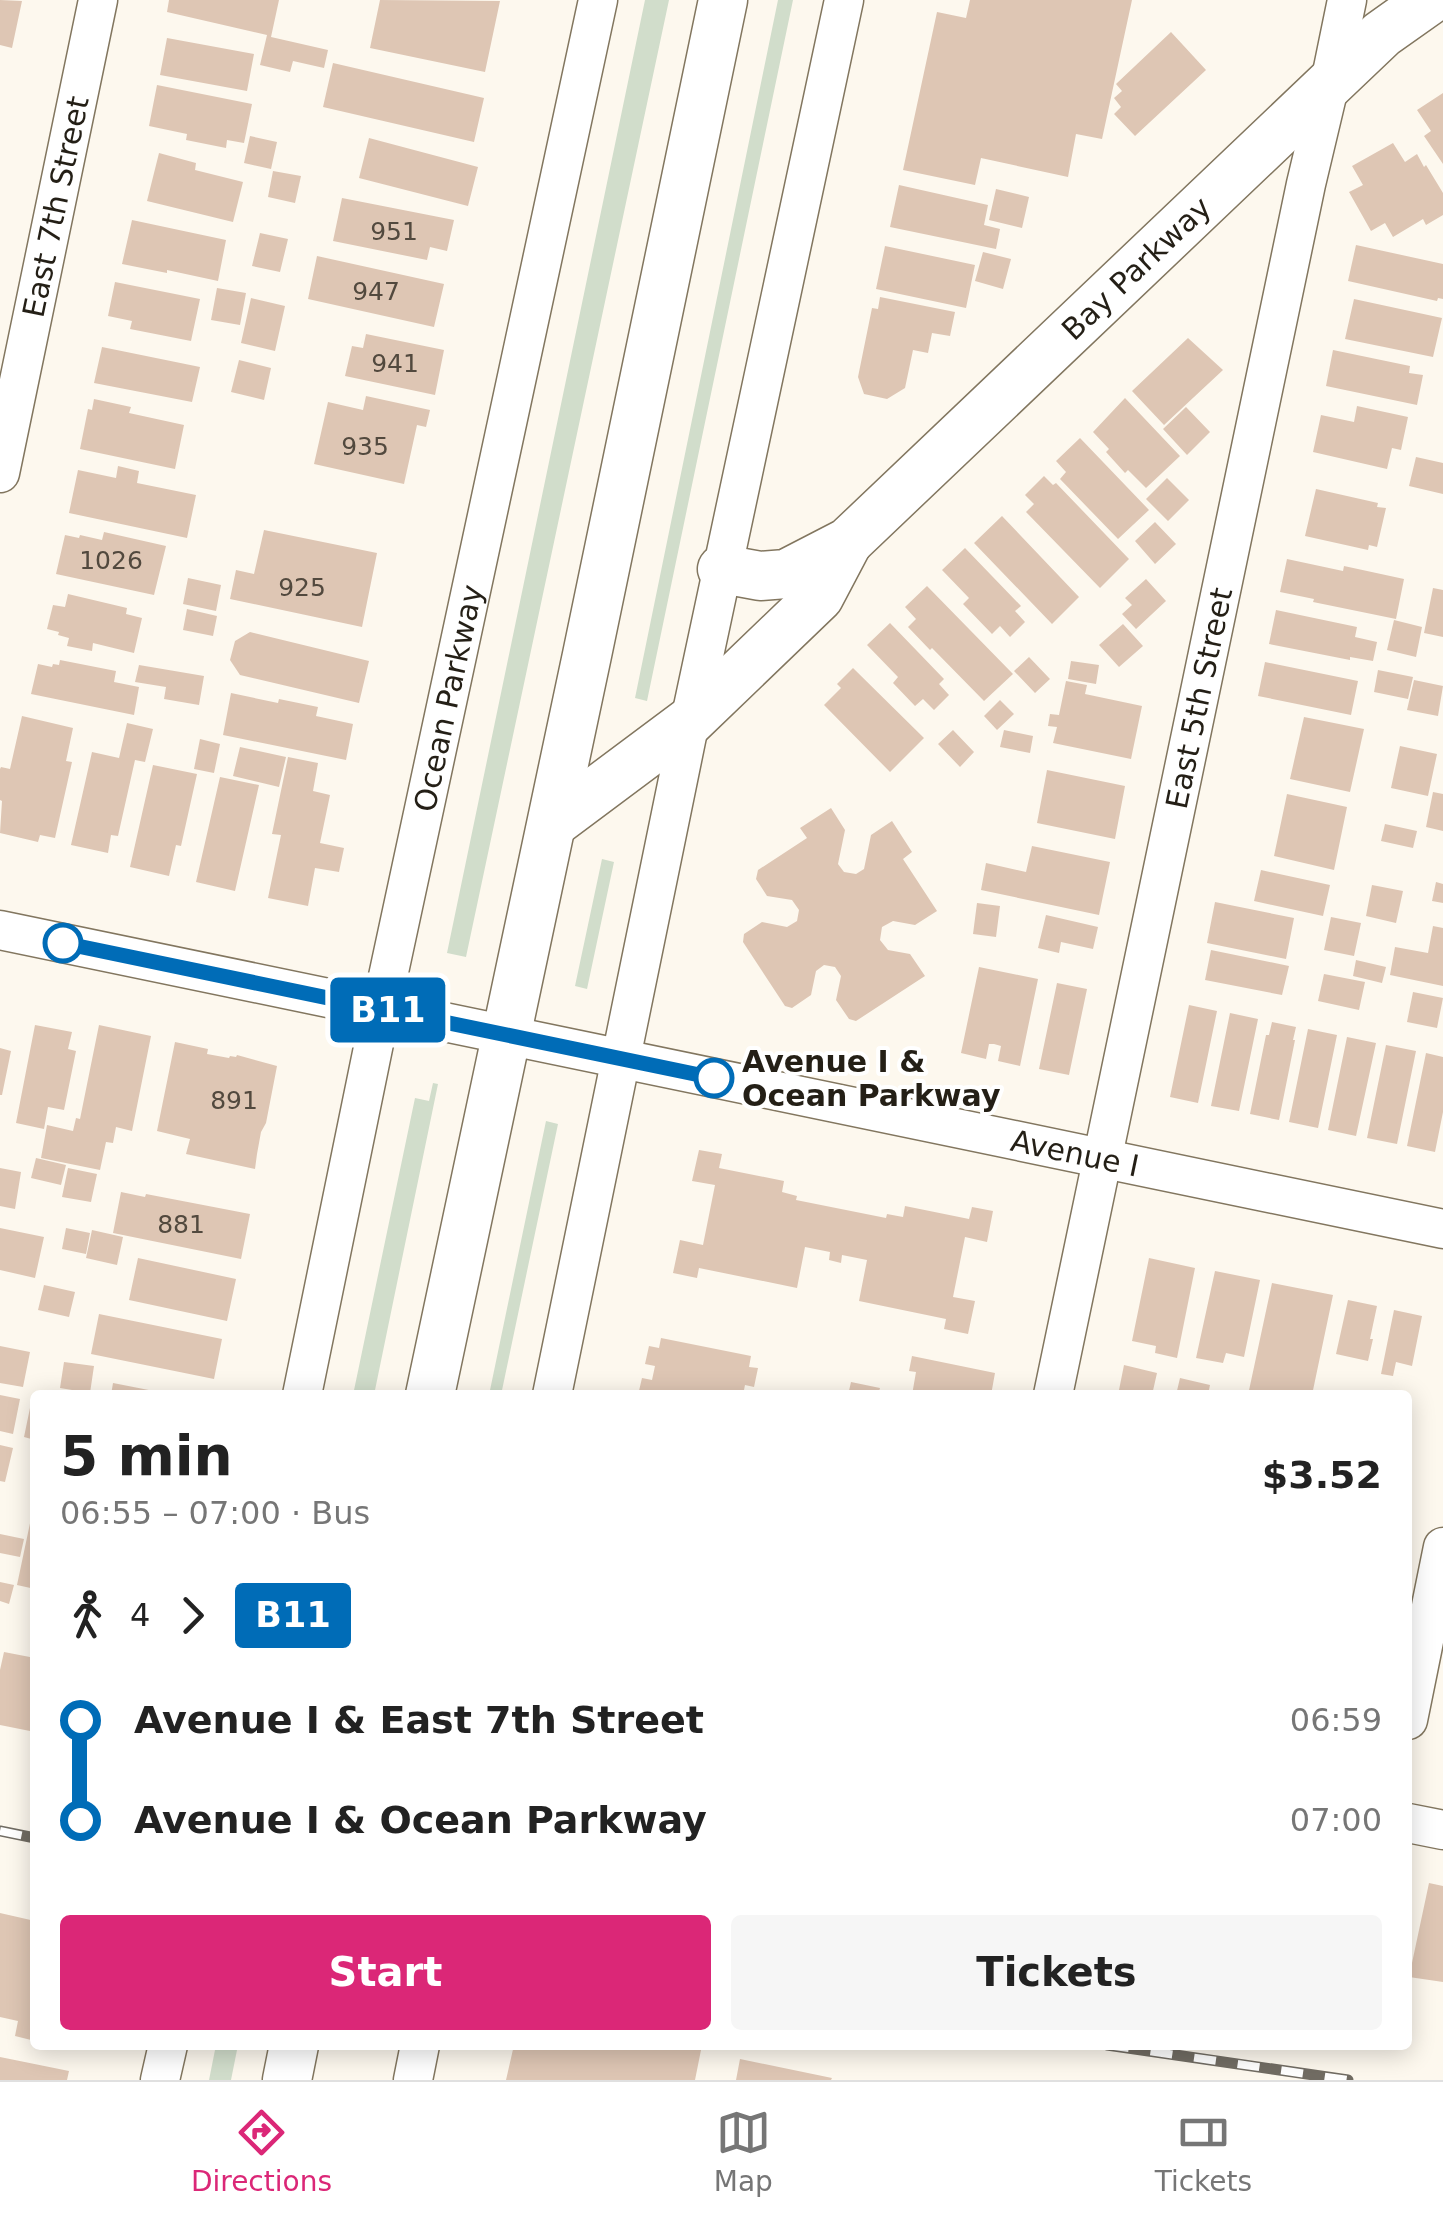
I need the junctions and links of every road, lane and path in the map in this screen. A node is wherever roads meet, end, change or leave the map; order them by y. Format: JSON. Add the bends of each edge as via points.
{"nodes":[{"id":1,"x":98,"y":0,"type":"edge"},
{"id":2,"x":598,"y":0,"type":"edge"},
{"id":3,"x":723,"y":0,"type":"edge"},
{"id":4,"x":844,"y":0,"type":"edge"},
{"id":5,"x":1347,"y":0,"type":"edge"},
{"id":6,"x":1430,"y":0,"type":"edge"},
{"id":7,"x":1330,"y":83,"type":"junction"},
{"id":8,"x":0,"y":472,"type":"edge"},
{"id":9,"x":848,"y":542,"type":"junction"},
{"id":10,"x":722,"y":569,"type":"junction"},
{"id":11,"x":690,"y":721,"type":"junction"},
{"id":12,"x":552,"y":824,"type":"junction"},
{"id":13,"x":0,"y":930,"type":"edge"},
{"id":14,"x":381,"y":1009,"type":"junction"},
{"id":15,"x":505,"y":1034,"type":"junction"},
{"id":16,"x":620,"y":1058,"type":"junction"},
{"id":17,"x":1101,"y":1158,"type":"junction"},
{"id":18,"x":1443,"y":1229,"type":"edge"},
{"id":19,"x":303,"y":1390,"type":"edge"},
{"id":20,"x":431,"y":1390,"type":"edge"},
{"id":21,"x":553,"y":1390,"type":"edge"},
{"id":22,"x":1054,"y":1390,"type":"edge"},
{"id":23,"x":1443,"y":1547,"type":"edge"},
{"id":24,"x":1412,"y":1700,"type":"edge"},
{"id":25,"x":1412,"y":1824,"type":"edge"},
{"id":26,"x":1443,"y":1830,"type":"edge"},
{"id":27,"x":167,"y":2050,"type":"edge"},
{"id":28,"x":293,"y":2050,"type":"edge"},
{"id":29,"x":419,"y":2050,"type":"edge"},
{"id":30,"x":160,"y":2080,"type":"edge"},
{"id":31,"x":286,"y":2080,"type":"edge"},
{"id":32,"x":412,"y":2080,"type":"edge"}],
"edges":[{"from":1,"to":8,"type":"street","name":"East 7th Street"},
{"from":2,"to":14,"type":"street","name":"Ocean Parkway"},
{"from":3,"to":12,"type":"main road"},
{"from":4,"to":10,"type":"street"},
{"from":5,"to":7,"type":"street","name":"East 5th Street"},
{"from":6,"to":7,"type":"main road","name":"Bay Parkway"},
{"from":7,"to":9,"type":"main road","name":"Bay Parkway"},
{"from":7,"to":17,"type":"street","name":"East 5th Street"},
{"from":9,"to":10,"type":"main road","name":"Bay Parkway","via":[[786,574]]},
{"from":9,"to":11,"type":"main road","name":"Bay Parkway","via":[[819,597]]},
{"from":10,"to":11,"type":"street"},
{"from":11,"to":12,"type":"main road","name":"Bay Parkway"},
{"from":11,"to":16,"type":"street"},
{"from":12,"to":15,"type":"main road"},
{"from":13,"to":14,"type":"street","name":"Avenue I"},
{"from":14,"to":15,"type":"street","name":"Avenue I"},
{"from":14,"to":19,"type":"street","name":"Ocean Parkway"},
{"from":15,"to":16,"type":"street","name":"Avenue I"},
{"from":15,"to":20,"type":"main road"},
{"from":16,"to":17,"type":"street","name":"Avenue I"},
{"from":16,"to":21,"type":"street"},
{"from":17,"to":18,"type":"street","name":"Avenue I"},
{"from":17,"to":22,"type":"street","name":"East 5th Street"},
{"from":23,"to":24,"type":"street"},
{"from":25,"to":26,"type":"street"},
{"from":27,"to":30,"type":"street"},
{"from":28,"to":31,"type":"main road"},
{"from":29,"to":32,"type":"street"}]}
